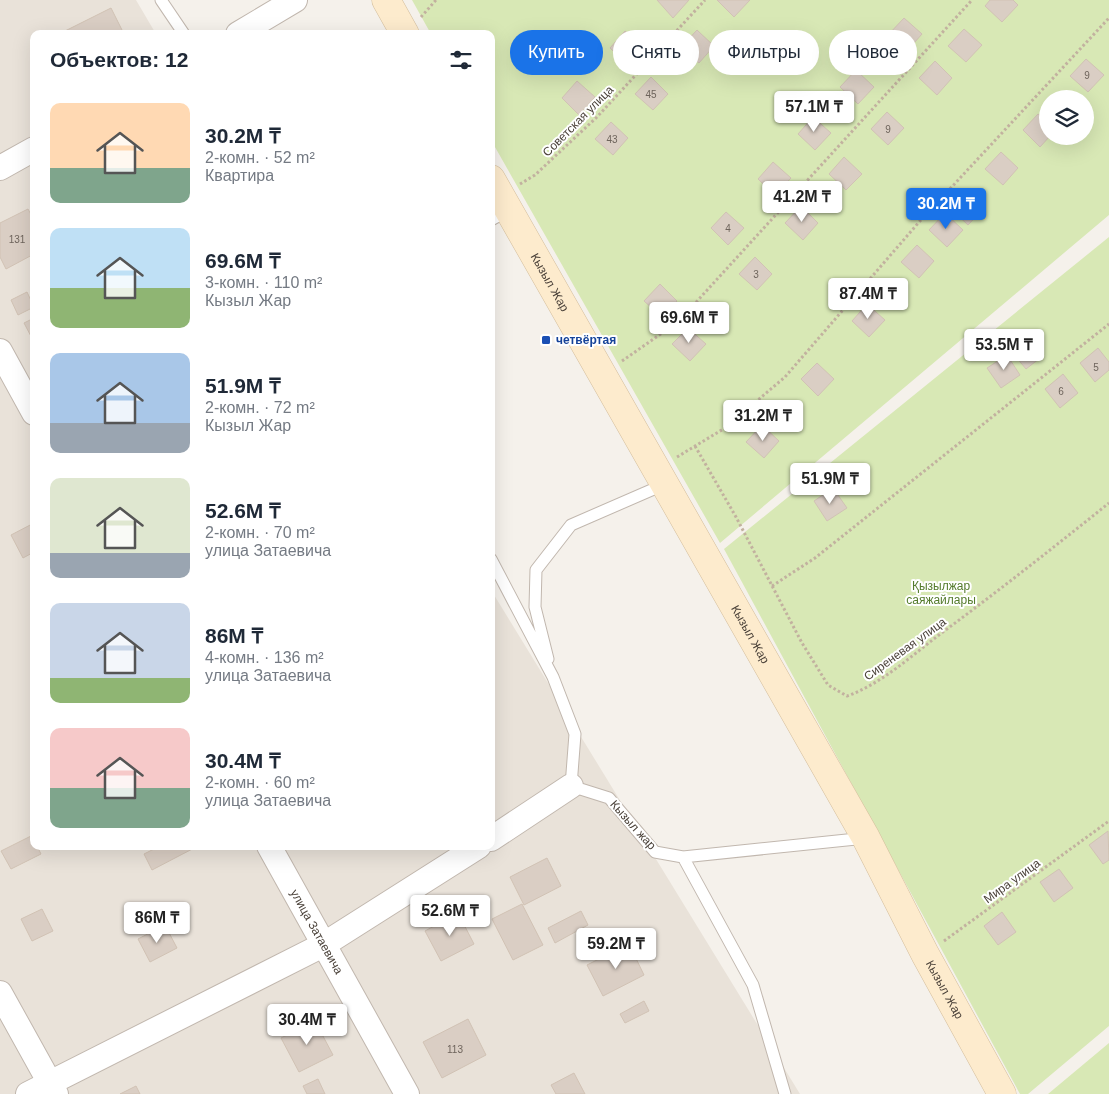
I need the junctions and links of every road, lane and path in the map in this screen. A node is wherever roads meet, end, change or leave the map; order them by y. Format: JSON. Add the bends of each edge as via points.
{"nodes":[{"id":1,"x":161,"y":0,"type":"edge"},
{"id":2,"x":295,"y":0,"type":"edge"},
{"id":3,"x":386,"y":0,"type":"edge"},
{"id":4,"x":705,"y":0,"type":"edge"},
{"id":5,"x":972,"y":0,"type":"edge"},
{"id":6,"x":1109,"y":18,"type":"edge"},
{"id":7,"x":181,"y":30,"type":"edge"},
{"id":8,"x":245,"y":30,"type":"edge"},
{"id":9,"x":403,"y":30,"type":"edge"},
{"id":10,"x":30,"y":151,"type":"edge"},
{"id":11,"x":0,"y":168,"type":"edge"},
{"id":12,"x":495,"y":195,"type":"edge"},
{"id":13,"x":500,"y":215,"type":"edge"},
{"id":14,"x":1109,"y":324,"type":"edge"},
{"id":15,"x":0,"y":351,"type":"edge"},
{"id":16,"x":599,"y":371,"type":"junction"},
{"id":17,"x":30,"y":406,"type":"edge"},
{"id":18,"x":695,"y":446,"type":"junction"},
{"id":19,"x":659,"y":477,"type":"junction"},
{"id":20,"x":1109,"y":503,"type":"edge"},
{"id":21,"x":495,"y":567,"type":"edge"},
{"id":22,"x":772,"y":586,"type":"junction"},
{"id":23,"x":553,"y":677,"type":"junction"},
{"id":24,"x":571,"y":786,"type":"junction"},
{"id":25,"x":1109,"y":820,"type":"edge"},
{"id":26,"x":495,"y":836,"type":"edge"},
{"id":27,"x":866,"y":838,"type":"junction"},
{"id":28,"x":272,"y":850,"type":"edge"},
{"id":29,"x":473,"y":850,"type":"edge"},
{"id":30,"x":683,"y":857,"type":"junction"},
{"id":31,"x":323,"y":945,"type":"junction"},
{"id":32,"x":925,"y":954,"type":"junction"},
{"id":33,"x":0,"y":993,"type":"edge"},
{"id":34,"x":53,"y":1088,"type":"edge"},
{"id":35,"x":28,"y":1094,"type":"edge"},
{"id":36,"x":407,"y":1094,"type":"edge"},
{"id":37,"x":785,"y":1094,"type":"edge"},
{"id":38,"x":1002,"y":1094,"type":"edge"}],
"edges":[{"from":1,"to":7,"type":"lane"},
{"from":2,"to":8,"type":"street"},
{"from":3,"to":9,"type":"main road"},
{"from":4,"to":13,"type":"path","name":"Советская улица","via":[[597,117],[535,175],[516,186]]},
{"from":5,"to":16,"type":"path","via":[[678,322],[626,359]]},
{"from":6,"to":18,"type":"path","via":[[920,221],[785,377],[725,428]]},
{"from":10,"to":11,"type":"street"},
{"from":12,"to":13,"type":"main road","name":"Кызыл Жар"},
{"from":13,"to":16,"type":"main road","name":"Кызыл Жар"},
{"from":14,"to":22,"type":"path","via":[[815,558]]},
{"from":15,"to":17,"type":"street"},
{"from":16,"to":19,"type":"main road","name":"Кызыл Жар"},
{"from":18,"to":19,"type":"path"},
{"from":18,"to":22,"type":"path","name":"Сиреневая улица"},
{"from":19,"to":23,"type":"lane","via":[[571,525],[536,570],[535,606]]},
{"from":19,"to":27,"type":"main road","name":"Кызыл Жар"},
{"from":20,"to":22,"type":"path","name":"Сиреневая улица","via":[[912,655],[865,689],[847,696],[828,686]]},
{"from":21,"to":23,"type":"lane"},
{"from":23,"to":24,"type":"lane","via":[[575,734]]},
{"from":24,"to":26,"type":"street"},
{"from":24,"to":30,"type":"lane","name":"Кызыл жар","via":[[609,798],[656,852]]},
{"from":25,"to":32,"type":"path","name":"Мира улица"},
{"from":27,"to":30,"type":"lane","name":"Кызыл жар"},
{"from":27,"to":32,"type":"main road","name":"Кызыл Жар"},
{"from":28,"to":31,"type":"street","name":"улица Затаевича"},
{"from":29,"to":31,"type":"street"},
{"from":30,"to":37,"type":"lane","via":[[753,985]]},
{"from":31,"to":34,"type":"street"},
{"from":31,"to":36,"type":"street","name":"улица Затаевича"},
{"from":32,"to":38,"type":"main road","name":"Кызыл Жар"},
{"from":33,"to":34,"type":"street"},
{"from":34,"to":35,"type":"street"}]}
